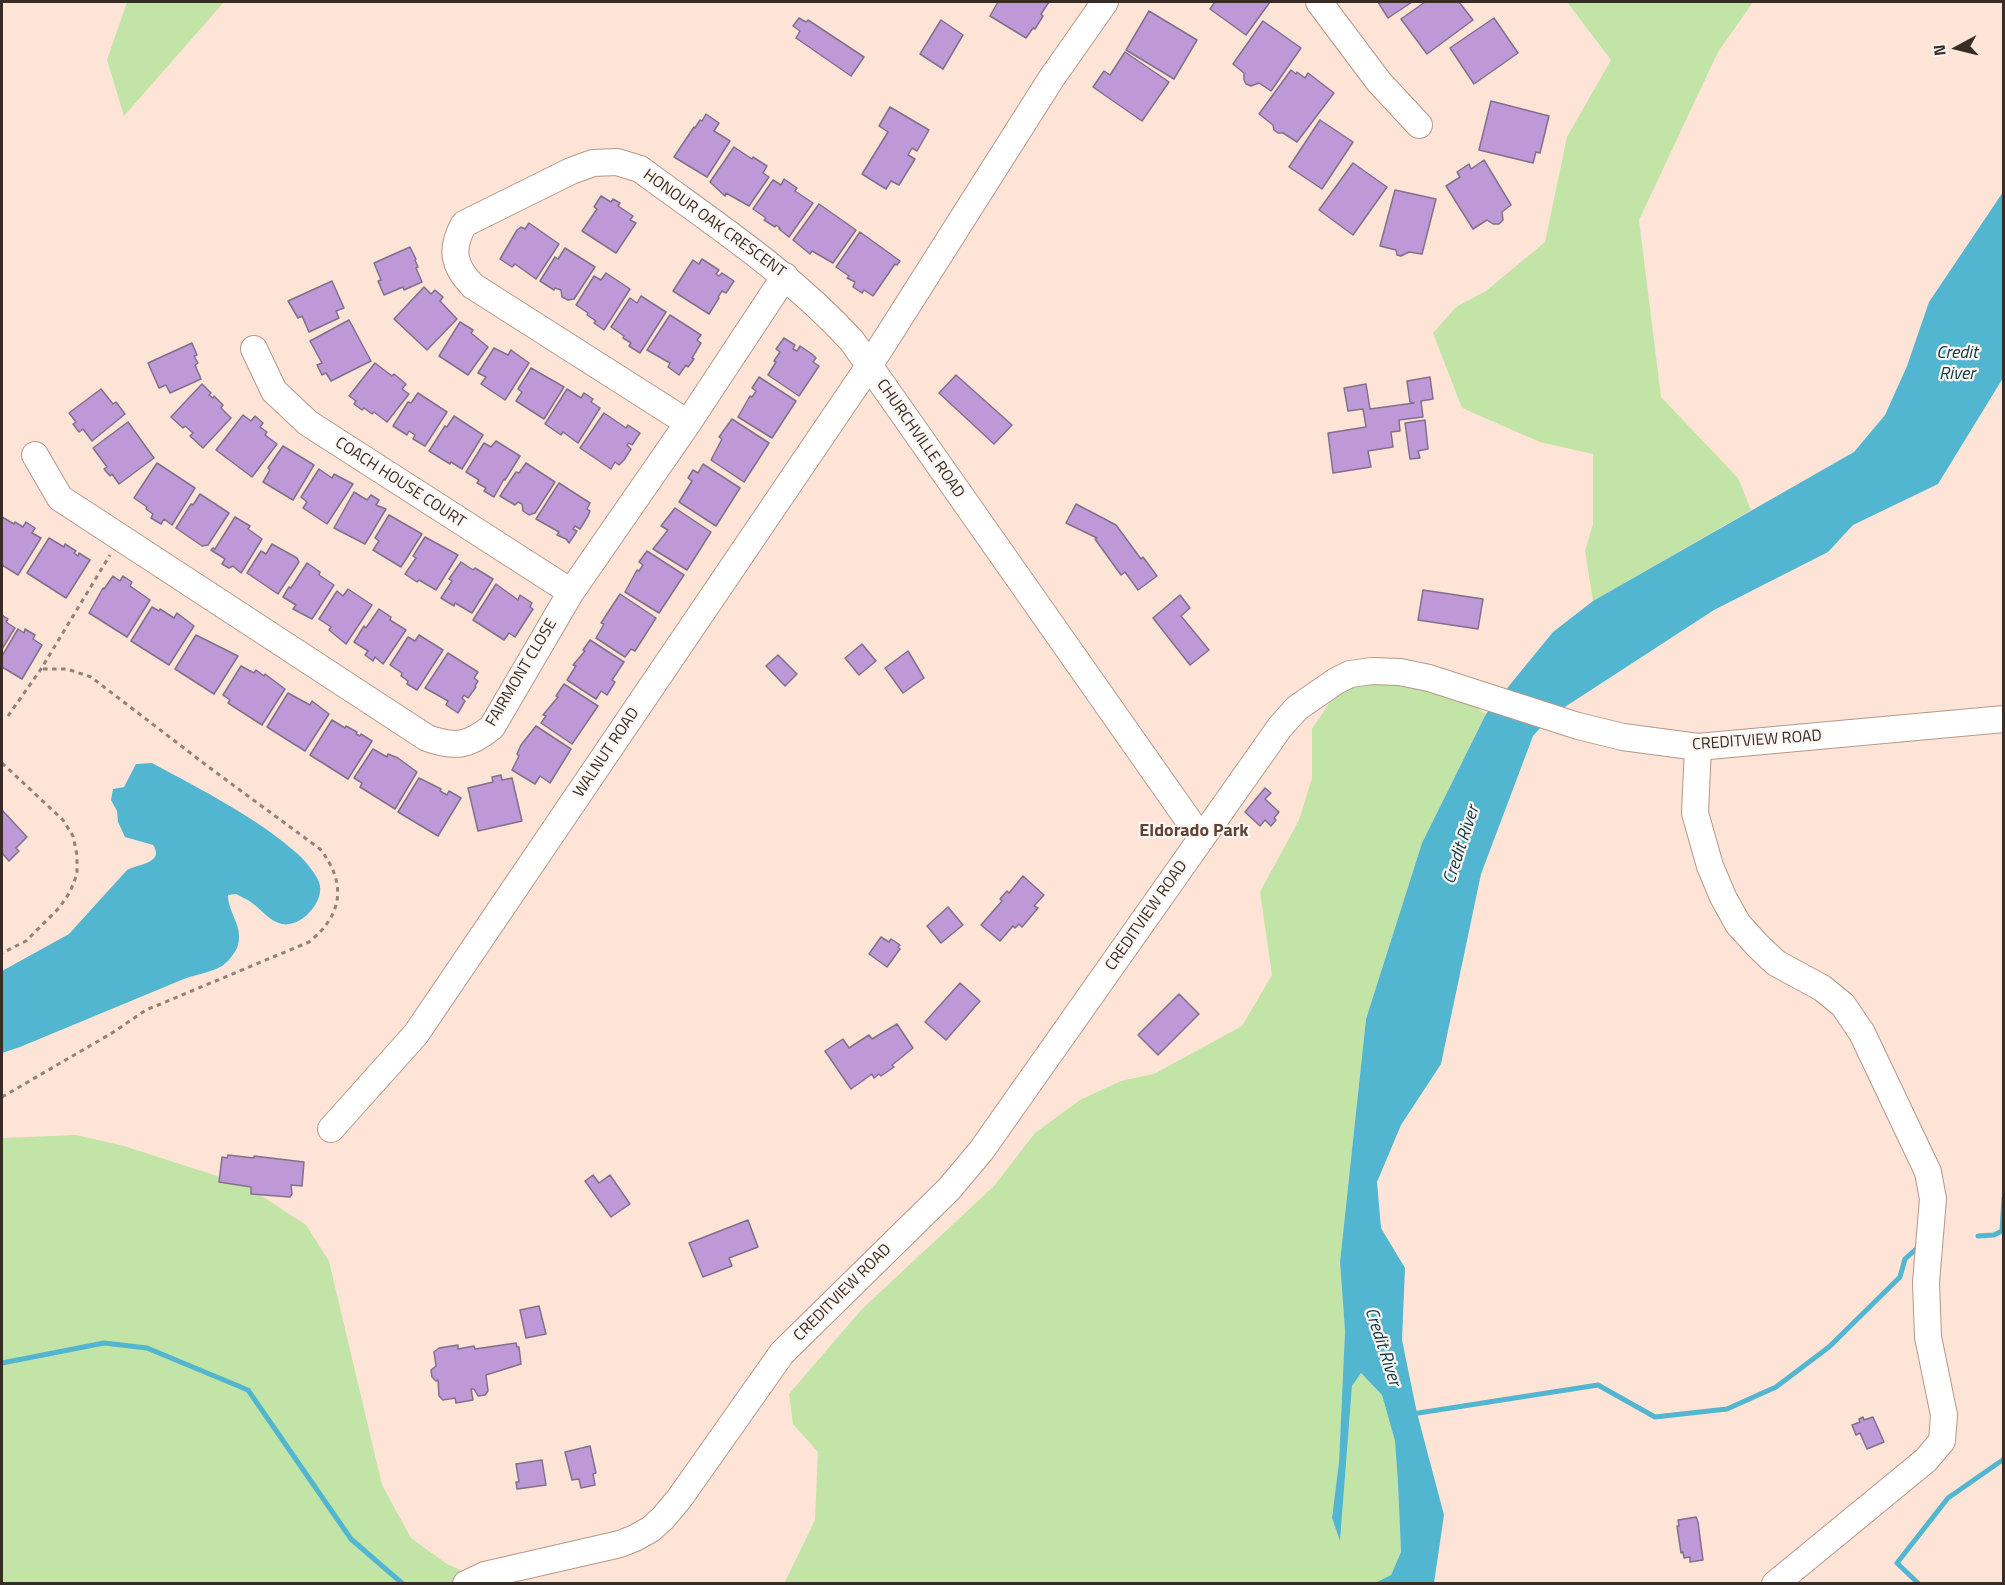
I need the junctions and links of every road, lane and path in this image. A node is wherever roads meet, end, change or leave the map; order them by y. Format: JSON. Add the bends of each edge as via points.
{"nodes":[{"id":1,"x":1106,"y":2,"type":"edge"},
{"id":2,"x":1319,"y":2,"type":"edge"},
{"id":3,"x":1419,"y":125,"type":"dead end"},
{"id":4,"x":785,"y":276,"type":"junction"},
{"id":5,"x":254,"y":349,"type":"dead end"},
{"id":6,"x":869,"y":366,"type":"junction"},
{"id":7,"x":688,"y":423,"type":"junction"},
{"id":8,"x":35,"y":455,"type":"dead end"},
{"id":9,"x":121,"y":538,"type":"junction"},
{"id":10,"x":571,"y":592,"type":"junction"},
{"id":11,"x":41,"y":669,"type":"junction"},
{"id":12,"x":8,"y":716,"type":"dead end"},
{"id":13,"x":2004,"y":719,"type":"edge"},
{"id":14,"x":1698,"y":747,"type":"junction"},
{"id":15,"x":2,"y":763,"type":"edge"},
{"id":16,"x":1202,"y":838,"type":"junction"},
{"id":17,"x":2,"y":953,"type":"edge"},
{"id":18,"x":2,"y":1097,"type":"edge"},
{"id":19,"x":331,"y":1129,"type":"dead end"},
{"id":20,"x":466,"y":1584,"type":"edge"},
{"id":21,"x":1775,"y":1584,"type":"edge"}],
"edges":[{"from":1,"to":6,"type":"street","name":"CHURCHVILLE ROAD","via":[[1051,79]]},
{"from":2,"to":3,"type":"street","via":[[1379,82]]},
{"from":4,"to":6,"type":"street","name":"HONOUR OAK CRESCENT","via":[[828,315]]},
{"from":4,"to":7,"type":"street","name":"FAIRMONT CLOSE"},
{"from":4,"to":7,"type":"street","name":"HONOUR OAK CRESCENT","via":[[640,169],[617,162],[593,163],[571,171],[464,224],[457,236],[457,264],[473,286]]},
{"from":5,"to":10,"type":"street","name":"COACH HOUSE COURT","via":[[274,391],[308,423]]},
{"from":6,"to":16,"type":"street","name":"CHURCHVILLE ROAD"},
{"from":6,"to":19,"type":"street","name":"WALNUT ROAD","via":[[416,1034]]},
{"from":7,"to":10,"type":"street","name":"FAIRMONT CLOSE"},
{"from":8,"to":9,"type":"street","name":"FAIRMONT CLOSE","via":[[60,498]]},
{"from":9,"to":10,"type":"street","name":"FAIRMONT CLOSE","via":[[428,738],[444,744],[462,744],[492,727]]},
{"from":9,"to":11,"type":"path"},
{"from":11,"to":12,"type":"path"},
{"from":11,"to":18,"type":"path","via":[[67,669],[91,677],[320,849],[332,863],[338,898],[333,916],[309,942],[146,1010]]},
{"from":13,"to":14,"type":"street","name":"CREDITVIEW ROAD"},
{"from":14,"to":16,"type":"street","name":"CREDITVIEW ROAD","via":[[1637,740],[1578,726],[1429,678],[1400,672],[1350,674],[1297,708]]},
{"from":14,"to":21,"type":"street","via":[[1695,813],[1723,897],[1738,924],[1776,963],[1822,988],[1843,1005],[1862,1033],[1907,1127],[1928,1172],[1934,1199],[1926,1282],[1927,1316],[1944,1415],[1942,1441],[1926,1460]]},
{"from":15,"to":17,"type":"path","via":[[63,820],[73,836],[77,874],[59,908],[26,941]]},
{"from":16,"to":20,"type":"street","name":"CREDITVIEW ROAD","via":[[981,1151],[949,1189],[782,1353],[663,1518],[651,1529],[620,1544],[484,1575]]}]}
